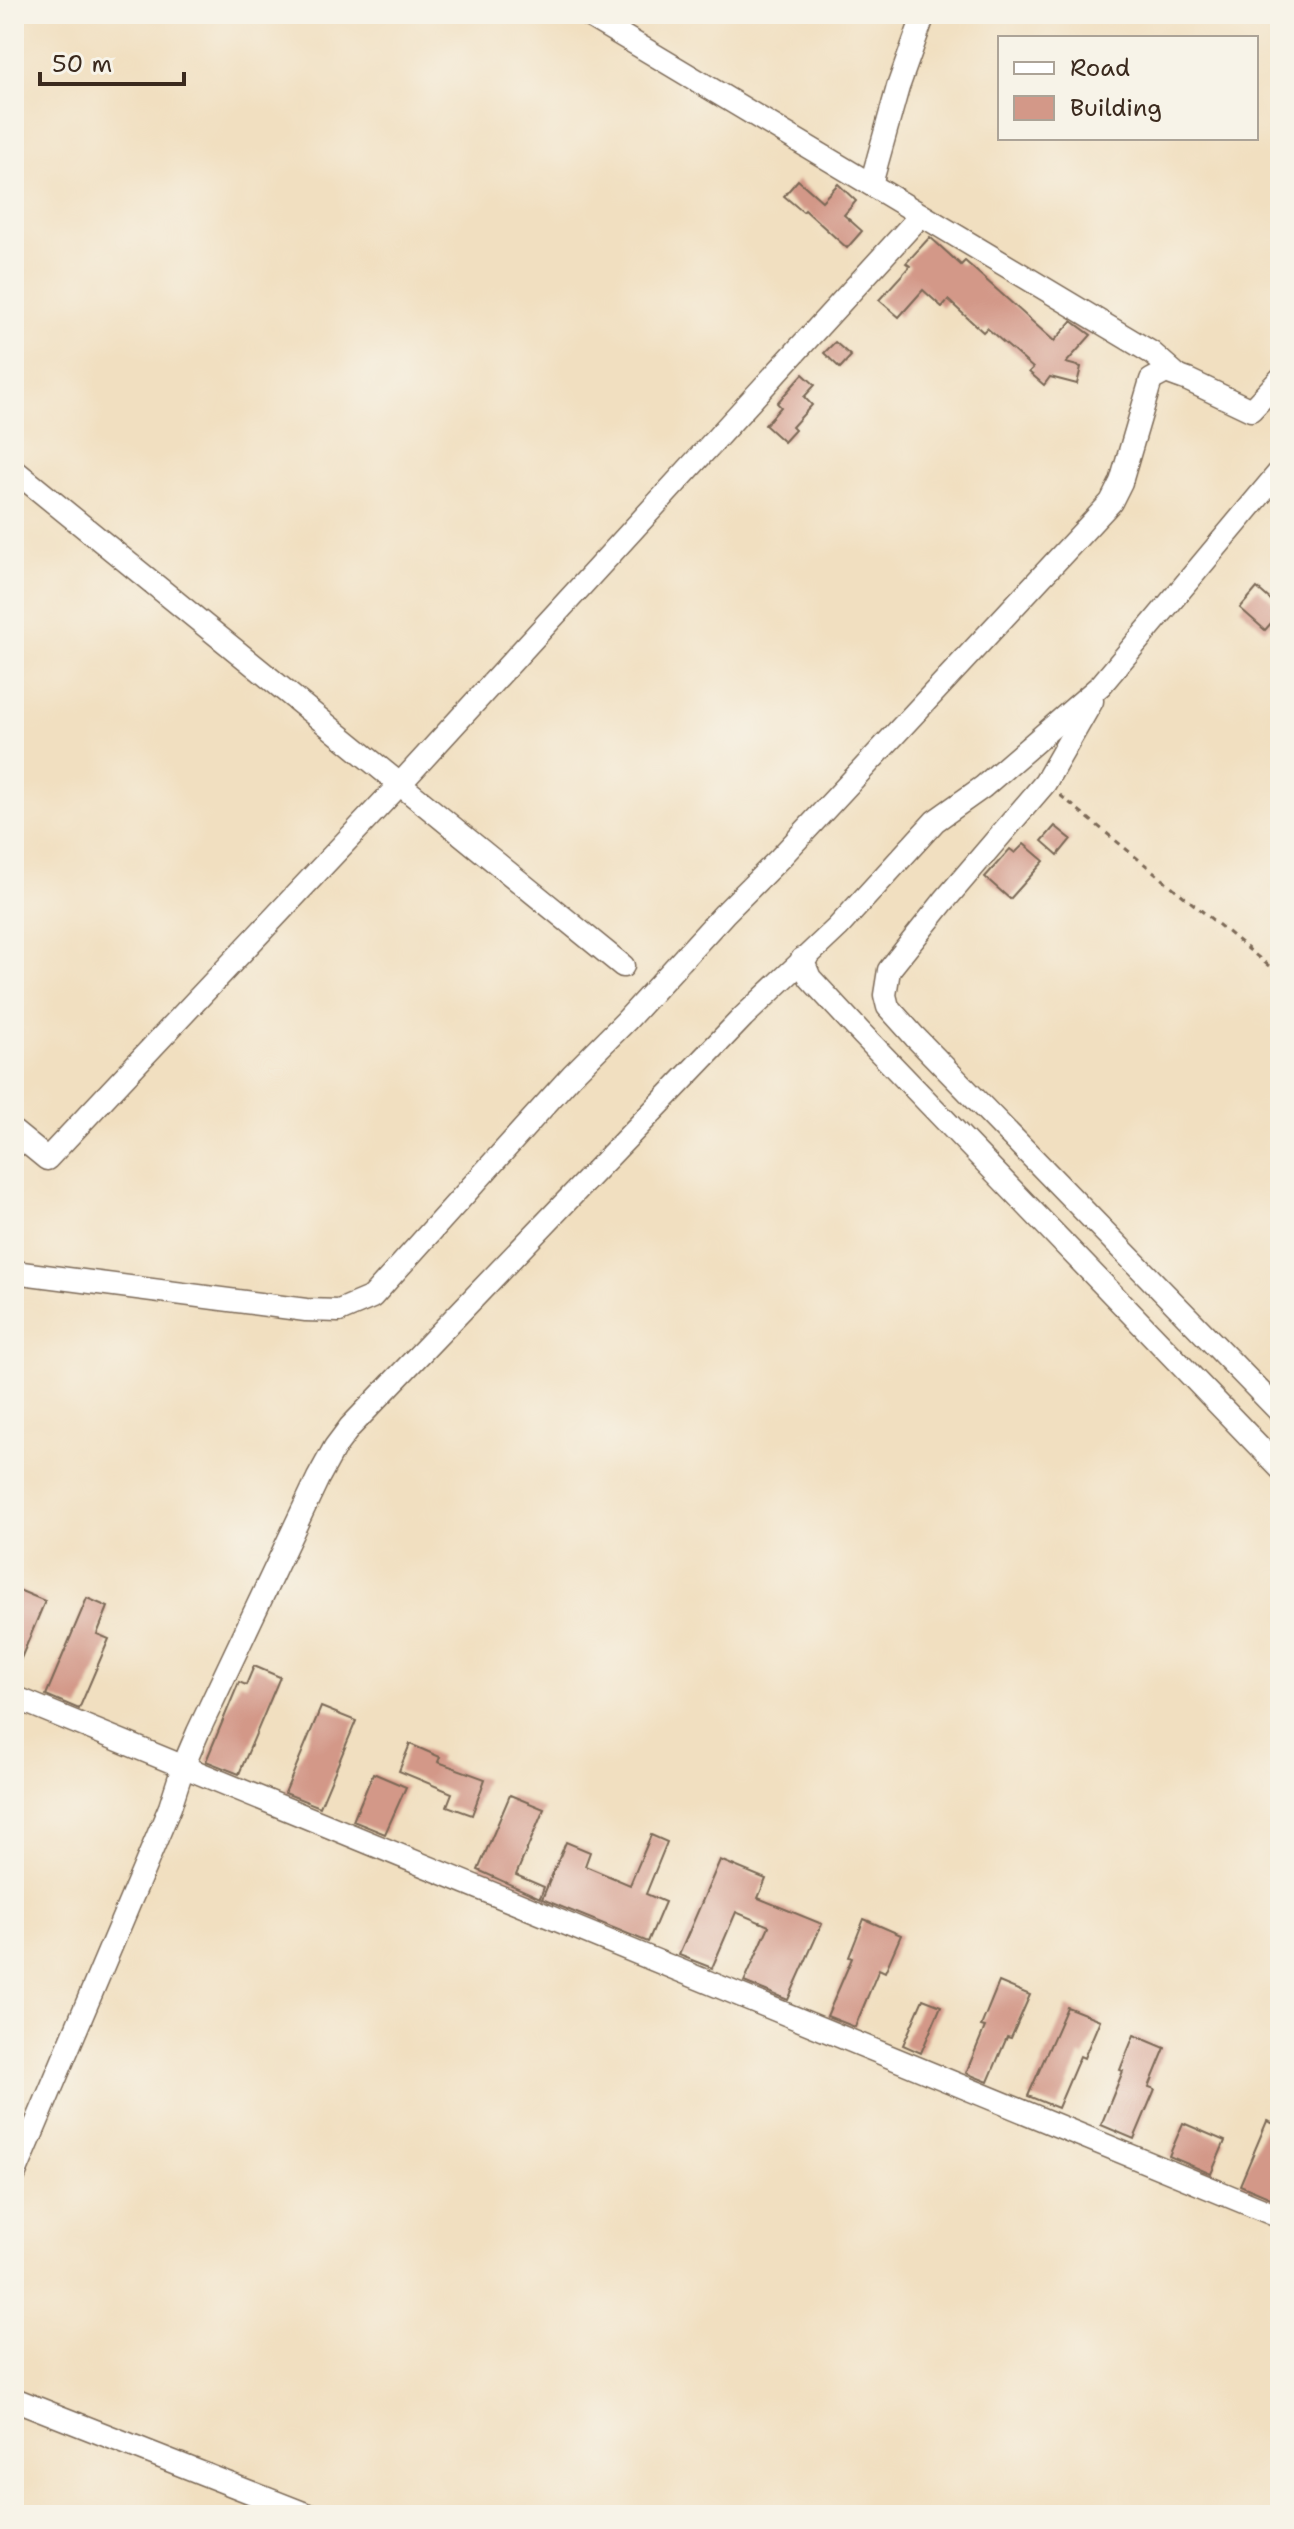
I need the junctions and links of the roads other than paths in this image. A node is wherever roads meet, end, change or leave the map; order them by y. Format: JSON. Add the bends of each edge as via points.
{"nodes":[{"id":1,"x":586,"y":14,"type":"edge"},
{"id":2,"x":924,"y":14,"type":"edge"},
{"id":3,"x":871,"y":184,"type":"junction"},
{"id":4,"x":921,"y":215,"type":"junction"},
{"id":5,"x":1178,"y":376,"type":"junction"},
{"id":6,"x":1280,"y":379,"type":"edge"},
{"id":7,"x":14,"y":470,"type":"edge"},
{"id":8,"x":1280,"y":471,"type":"edge"},
{"id":9,"x":1101,"y":685,"type":"junction"},
{"id":10,"x":400,"y":784,"type":"junction"},
{"id":11,"x":802,"y":959,"type":"junction"},
{"id":12,"x":623,"y":966,"type":"dead end"},
{"id":13,"x":14,"y":1132,"type":"edge"},
{"id":14,"x":14,"y":1272,"type":"edge"},
{"id":15,"x":1280,"y":1412,"type":"edge"},
{"id":16,"x":1280,"y":1468,"type":"edge"},
{"id":17,"x":14,"y":1697,"type":"edge"},
{"id":18,"x":183,"y":1767,"type":"junction"},
{"id":19,"x":14,"y":2176,"type":"edge"},
{"id":20,"x":1280,"y":2217,"type":"edge"},
{"id":21,"x":14,"y":2399,"type":"edge"},
{"id":22,"x":308,"y":2515,"type":"edge"}],
"edges":[{"from":1,"to":3,"type":"street"},
{"from":2,"to":3,"type":"street"},
{"from":3,"to":4,"type":"street"},
{"from":4,"to":5,"type":"street","via":[[1152,353]]},
{"from":4,"to":10,"type":"street"},
{"from":5,"to":6,"type":"street","via":[[1251,410]]},
{"from":5,"to":14,"type":"street","via":[[1166,372],[1151,380],[1111,502],[572,1075],[372,1297],[339,1311],[306,1310]]},
{"from":7,"to":10,"type":"street"},
{"from":8,"to":9,"type":"street"},
{"from":9,"to":11,"type":"street","via":[[983,787],[935,821]]},
{"from":9,"to":15,"type":"street","via":[[1045,783],[889,970],[885,995],[888,1007],[915,1037]]},
{"from":10,"to":12,"type":"street"},
{"from":10,"to":13,"type":"street","via":[[47,1159]]},
{"from":11,"to":16,"type":"street","via":[[810,978],[863,1035]]},
{"from":11,"to":18,"type":"street","via":[[350,1427],[318,1478]]},
{"from":17,"to":18,"type":"street"},
{"from":18,"to":19,"type":"street"},
{"from":18,"to":20,"type":"street"},
{"from":21,"to":22,"type":"street"}]}
